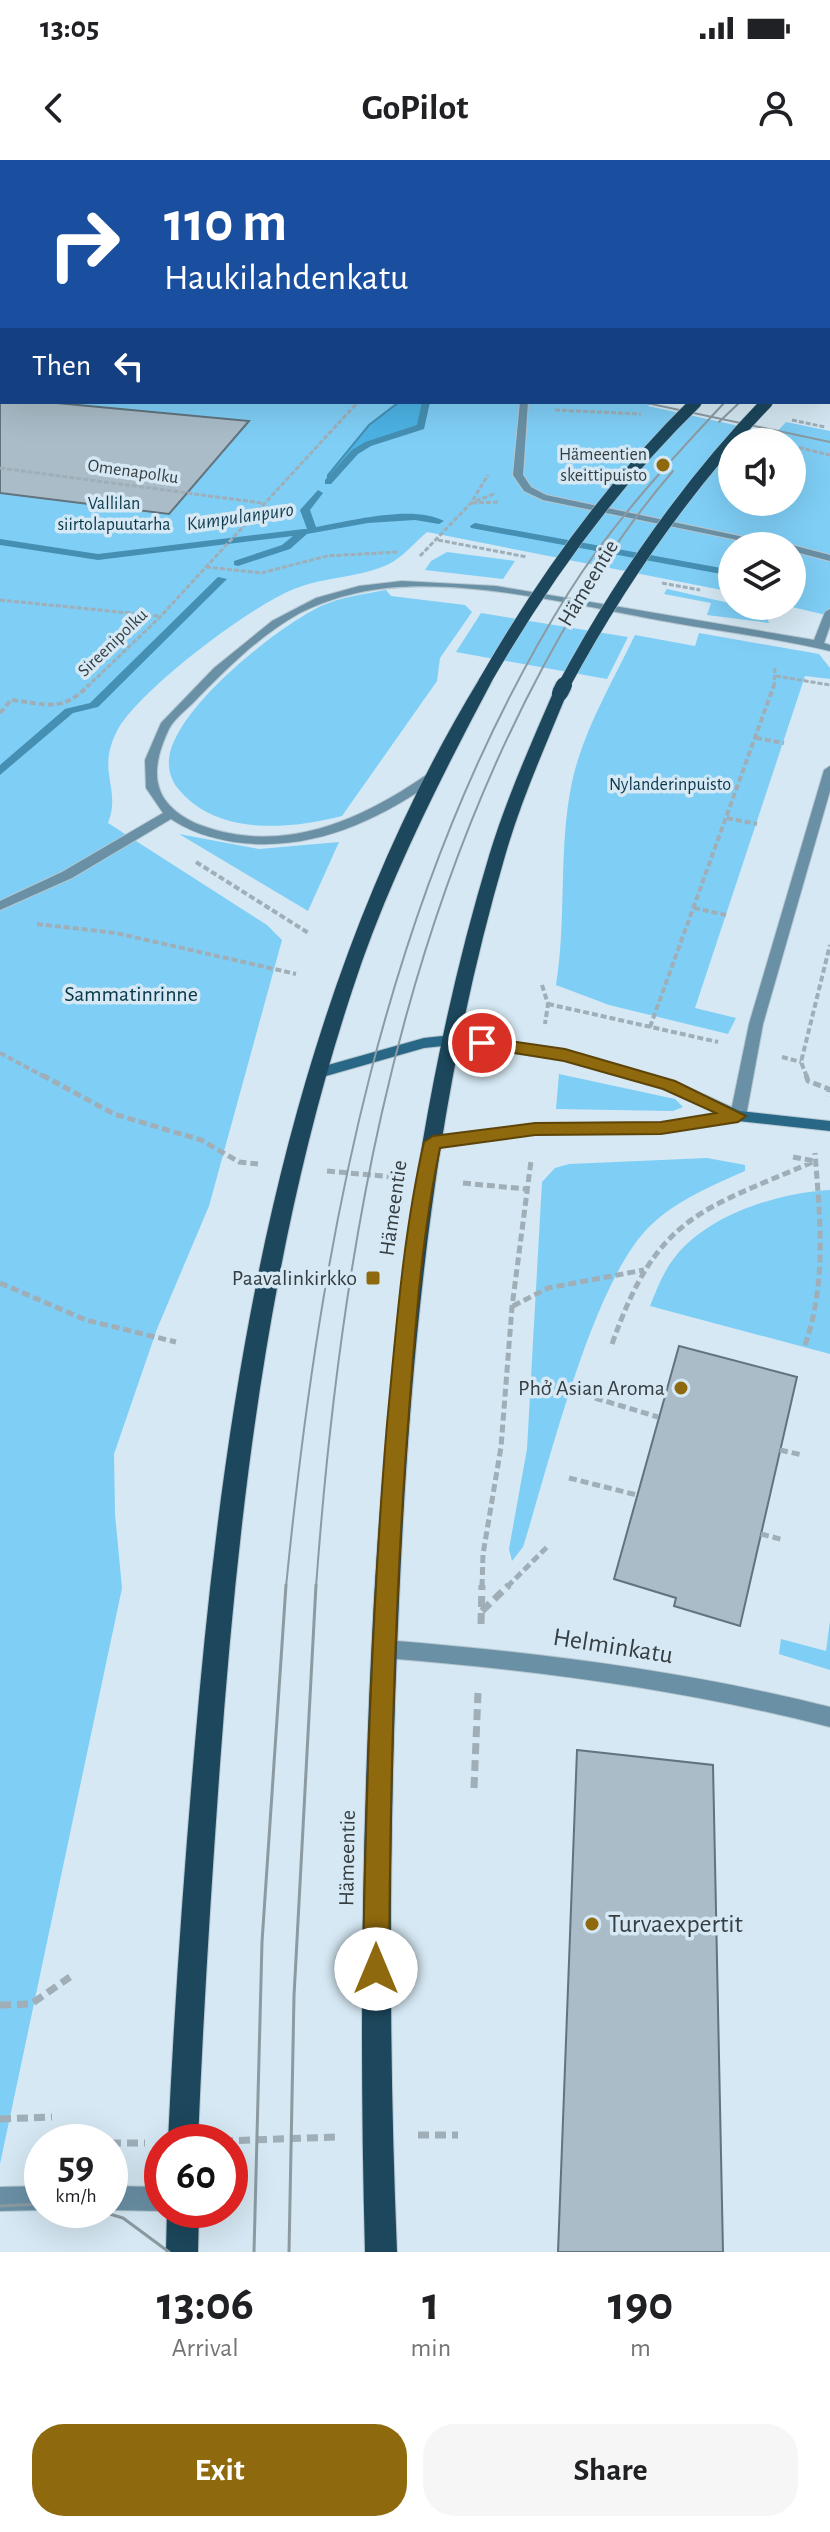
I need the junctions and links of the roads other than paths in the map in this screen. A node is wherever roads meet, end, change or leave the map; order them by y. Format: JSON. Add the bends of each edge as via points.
{"nodes":[{"id":1,"x":524,"y":404,"type":"edge"},
{"id":2,"x":694,"y":404,"type":"edge"},
{"id":3,"x":765,"y":404,"type":"edge"},
{"id":4,"x":718,"y":533,"type":"edge"},
{"id":5,"x":806,"y":552,"type":"edge"},
{"id":6,"x":830,"y":558,"type":"edge"},
{"id":7,"x":830,"y":612,"type":"edge"},
{"id":8,"x":824,"y":646,"type":"edge"},
{"id":9,"x":830,"y":770,"type":"edge"},
{"id":10,"x":433,"y":776,"type":"junction"},
{"id":11,"x":168,"y":815,"type":"junction"},
{"id":12,"x":0,"y":906,"type":"edge"},
{"id":13,"x":452,"y":1040,"type":"junction"},
{"id":14,"x":319,"y":1073,"type":"junction"},
{"id":15,"x":738,"y":1116,"type":"junction"},
{"id":16,"x":830,"y":1126,"type":"edge"},
{"id":17,"x":433,"y":1142,"type":"junction"},
{"id":18,"x":384,"y":1649,"type":"junction"},
{"id":19,"x":830,"y":1717,"type":"edge"},
{"id":20,"x":184,"y":2124,"type":"edge"},
{"id":21,"x":24,"y":2198,"type":"edge"},
{"id":22,"x":0,"y":2199,"type":"edge"},
{"id":23,"x":183,"y":2228,"type":"edge"},
{"id":24,"x":182,"y":2252,"type":"edge"},
{"id":25,"x":381,"y":2252,"type":"edge"}],
"edges":[{"from":1,"to":4,"type":"street","via":[[518,475],[531,491]]},
{"from":2,"to":10,"type":"main road","name":"Hämeentie","bridge":true,"via":[[588,520],[519,620]]},
{"from":3,"to":13,"type":"main road","name":"Hämeentie","bridge":true,"via":[[725,444],[654,532],[560,693],[497,856]]},
{"from":5,"to":6,"type":"street"},
{"from":7,"to":8,"type":"street"},
{"from":8,"to":11,"type":"street","via":[[423,583],[322,599],[246,644],[165,725],[149,773]]},
{"from":9,"to":15,"type":"street","via":[[756,1024]]},
{"from":10,"to":11,"type":"street","via":[[363,822],[306,837],[246,839]]},
{"from":10,"to":14,"type":"main road","name":"Hämeentie","via":[[344,989]]},
{"from":11,"to":12,"type":"street","via":[[67,875]]},
{"from":13,"to":14,"type":"street"},
{"from":13,"to":15,"type":"street","via":[[553,1052],[669,1085]]},
{"from":13,"to":17,"type":"main road","name":"Hämeentie"},
{"from":14,"to":20,"type":"main road","name":"Hämeentie","via":[[293,1167],[257,1346],[219,1605]]},
{"from":15,"to":16,"type":"street"},
{"from":15,"to":17,"type":"street","via":[[661,1128],[535,1129]]},
{"from":17,"to":18,"type":"main road","name":"Hämeentie","via":[[404,1350]]},
{"from":18,"to":19,"type":"street","name":"Helminkatu","via":[[554,1664],[759,1697]]},
{"from":18,"to":25,"type":"main road","name":"Hämeentie","via":[[378,1777]]},
{"from":21,"to":22,"type":"street"},
{"from":23,"to":24,"type":"main road"}]}
